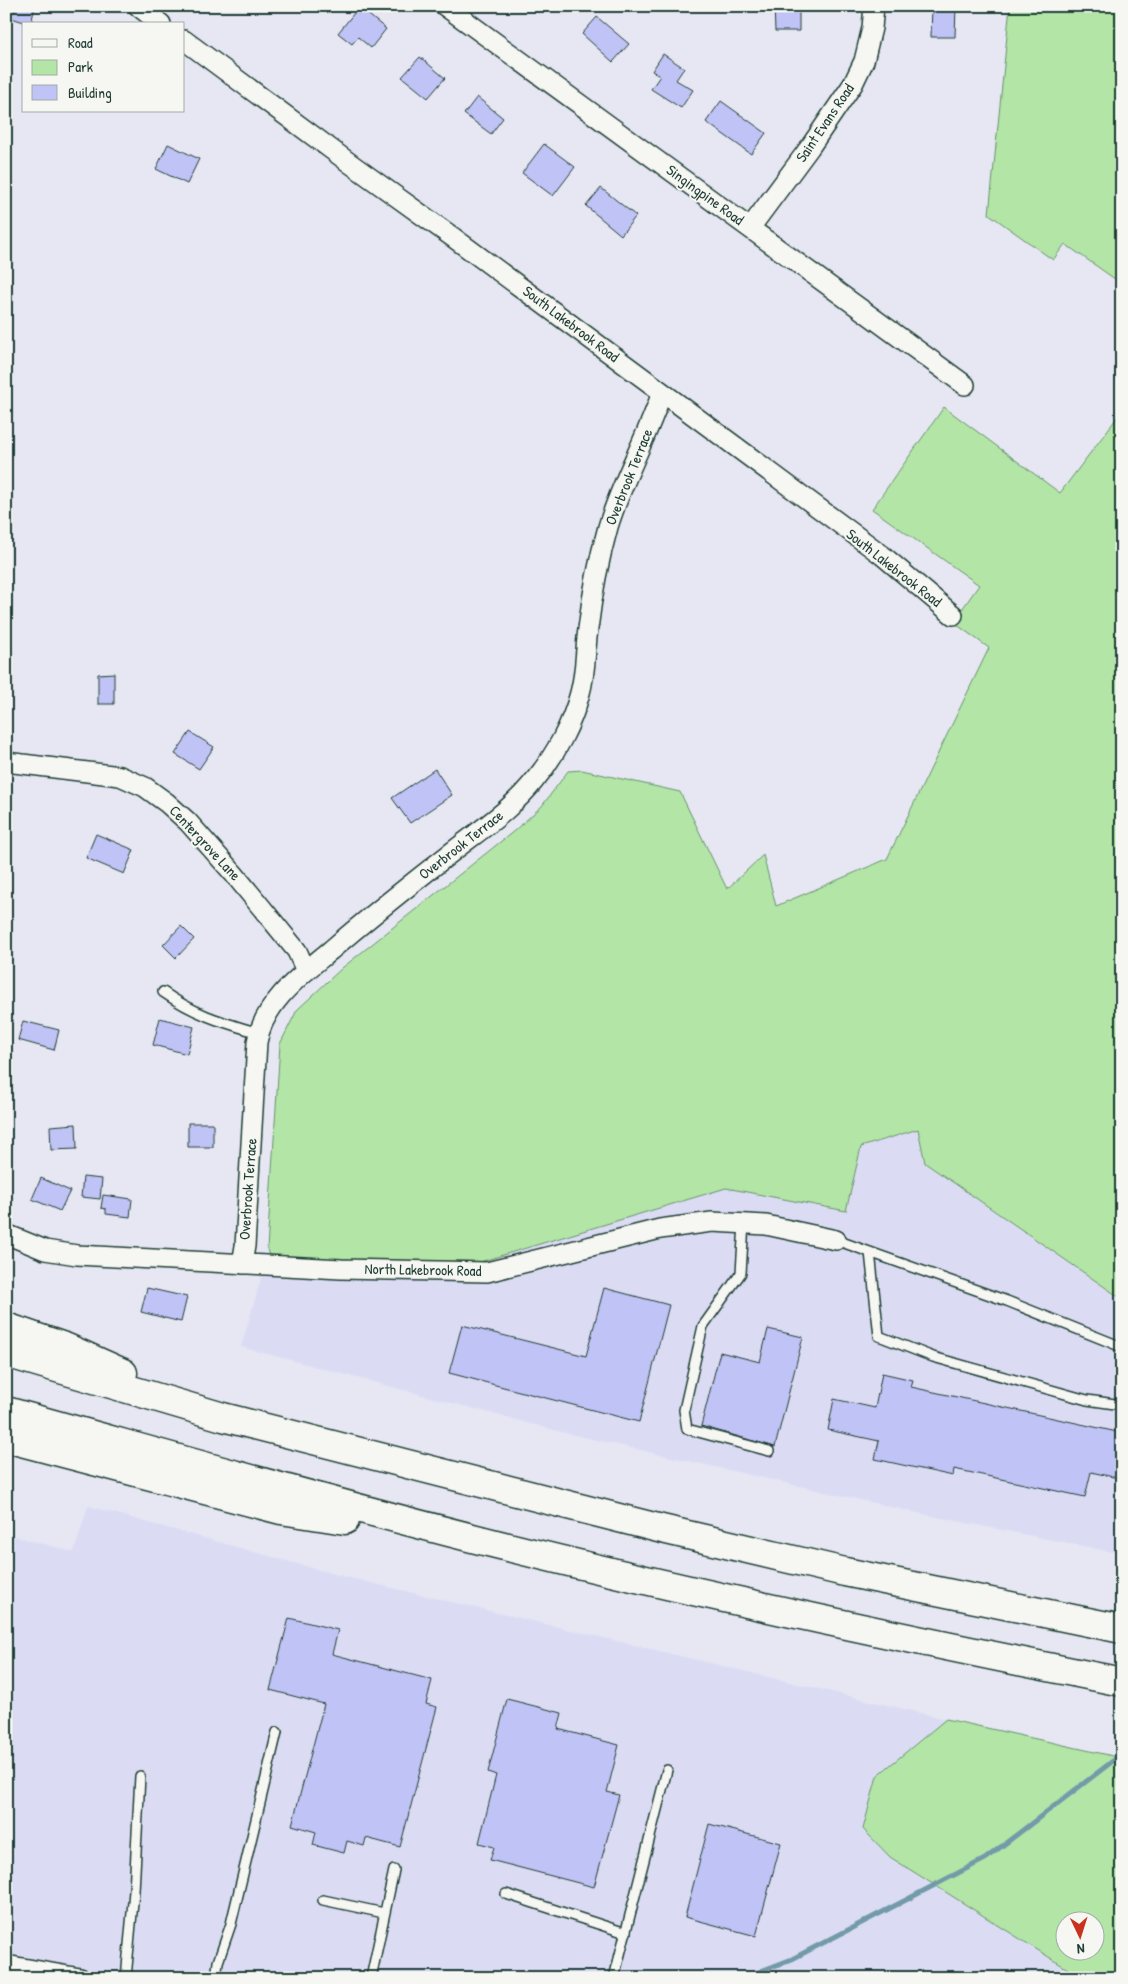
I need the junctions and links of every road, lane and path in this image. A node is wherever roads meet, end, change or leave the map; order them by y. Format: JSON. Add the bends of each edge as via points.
{"nodes":[{"id":1,"x":138,"y":6,"type":"edge"},
{"id":2,"x":445,"y":6,"type":"edge"},
{"id":3,"x":874,"y":6,"type":"edge"},
{"id":4,"x":159,"y":22,"type":"edge"},
{"id":5,"x":185,"y":41,"type":"edge"},
{"id":6,"x":750,"y":228,"type":"junction"},
{"id":7,"x":966,"y":385,"type":"dead end"},
{"id":8,"x":662,"y":392,"type":"junction"},
{"id":9,"x":953,"y":615,"type":"dead end"},
{"id":10,"x":6,"y":762,"type":"edge"},
{"id":11,"x":306,"y":971,"type":"junction"},
{"id":12,"x":163,"y":992,"type":"dead end"},
{"id":13,"x":259,"y":1033,"type":"junction"},
{"id":14,"x":744,"y":1223,"type":"junction"},
{"id":15,"x":6,"y":1234,"type":"edge"},
{"id":16,"x":836,"y":1240,"type":"joint"},
{"id":17,"x":870,"y":1252,"type":"junction"},
{"id":18,"x":242,"y":1264,"type":"junction"},
{"id":19,"x":6,"y":1327,"type":"edge"},
{"id":20,"x":1122,"y":1347,"type":"edge"},
{"id":21,"x":6,"y":1353,"type":"edge"},
{"id":22,"x":1122,"y":1405,"type":"edge"},
{"id":23,"x":6,"y":1411,"type":"edge"},
{"id":24,"x":223,"y":1417,"type":"junction"},
{"id":25,"x":6,"y":1438,"type":"edge"},
{"id":26,"x":769,"y":1451,"type":"dead end"},
{"id":27,"x":497,"y":1544,"type":"junction"},
{"id":28,"x":1122,"y":1629,"type":"edge"},
{"id":29,"x":1122,"y":1682,"type":"edge"},
{"id":30,"x":277,"y":1732,"type":"dead end"},
{"id":31,"x":667,"y":1770,"type":"dead end"},
{"id":32,"x":140,"y":1776,"type":"dead end"},
{"id":33,"x":394,"y":1870,"type":"dead end"},
{"id":34,"x":506,"y":1894,"type":"dead end"},
{"id":35,"x":323,"y":1900,"type":"dead end"},
{"id":36,"x":384,"y":1913,"type":"junction"},
{"id":37,"x":626,"y":1933,"type":"junction"},
{"id":38,"x":6,"y":1965,"type":"edge"},
{"id":39,"x":80,"y":1978,"type":"edge"},
{"id":40,"x":126,"y":1978,"type":"edge"},
{"id":41,"x":216,"y":1978,"type":"edge"},
{"id":42,"x":371,"y":1978,"type":"edge"},
{"id":43,"x":614,"y":1978,"type":"edge"}],
"edges":[{"from":1,"to":4,"type":"street"},
{"from":2,"to":6,"type":"street","name":"Singingpine Road"},
{"from":3,"to":6,"type":"street","name":"Saint Evans Road","via":[[864,61],[853,84]]},
{"from":5,"to":8,"type":"street","name":"South Lakebrook Road"},
{"from":6,"to":7,"type":"street","name":"Singingpine Road"},
{"from":8,"to":9,"type":"street","name":"South Lakebrook Road","via":[[882,556]]},
{"from":8,"to":11,"type":"street","name":"Overbrook Terrace","via":[[608,526],[588,627],[581,690],[576,708],[550,760],[526,791],[500,815]]},
{"from":10,"to":11,"type":"street","name":"Centergrove Lane","via":[[120,776],[167,803],[234,874],[297,950]]},
{"from":11,"to":13,"type":"street","name":"Overbrook Terrace","via":[[274,1004]]},
{"from":12,"to":13,"type":"lane","via":[[200,1014]]},
{"from":13,"to":18,"type":"street","name":"Overbrook Terrace"},
{"from":14,"to":16,"type":"street","name":"North Lakebrook Road"},
{"from":14,"to":18,"type":"street","name":"North Lakebrook Road","via":[[712,1222],[660,1229],[487,1272]]},
{"from":14,"to":26,"type":"lane","via":[[741,1272],[703,1326],[684,1410],[687,1429]]},
{"from":15,"to":18,"type":"street","name":"North Lakebrook Road","via":[[57,1253]]},
{"from":16,"to":17,"type":"lane"},
{"from":17,"to":20,"type":"lane"},
{"from":17,"to":22,"type":"lane","via":[[879,1336],[934,1357],[1086,1400]]},
{"from":19,"to":24,"type":"highway","via":[[66,1348]]},
{"from":21,"to":24,"type":"highway"},
{"from":23,"to":27,"type":"highway"},
{"from":24,"to":28,"type":"highway","via":[[662,1529],[845,1572]]},
{"from":25,"to":27,"type":"highway","via":[[281,1510]]},
{"from":27,"to":29,"type":"highway","via":[[761,1606]]},
{"from":30,"to":41,"type":"lane"},
{"from":31,"to":37,"type":"lane"},
{"from":32,"to":40,"type":"lane"},
{"from":33,"to":36,"type":"lane"},
{"from":34,"to":37,"type":"lane"},
{"from":35,"to":36,"type":"lane"},
{"from":36,"to":42,"type":"lane"},
{"from":37,"to":43,"type":"lane"},
{"from":38,"to":39,"type":"street"}]}
